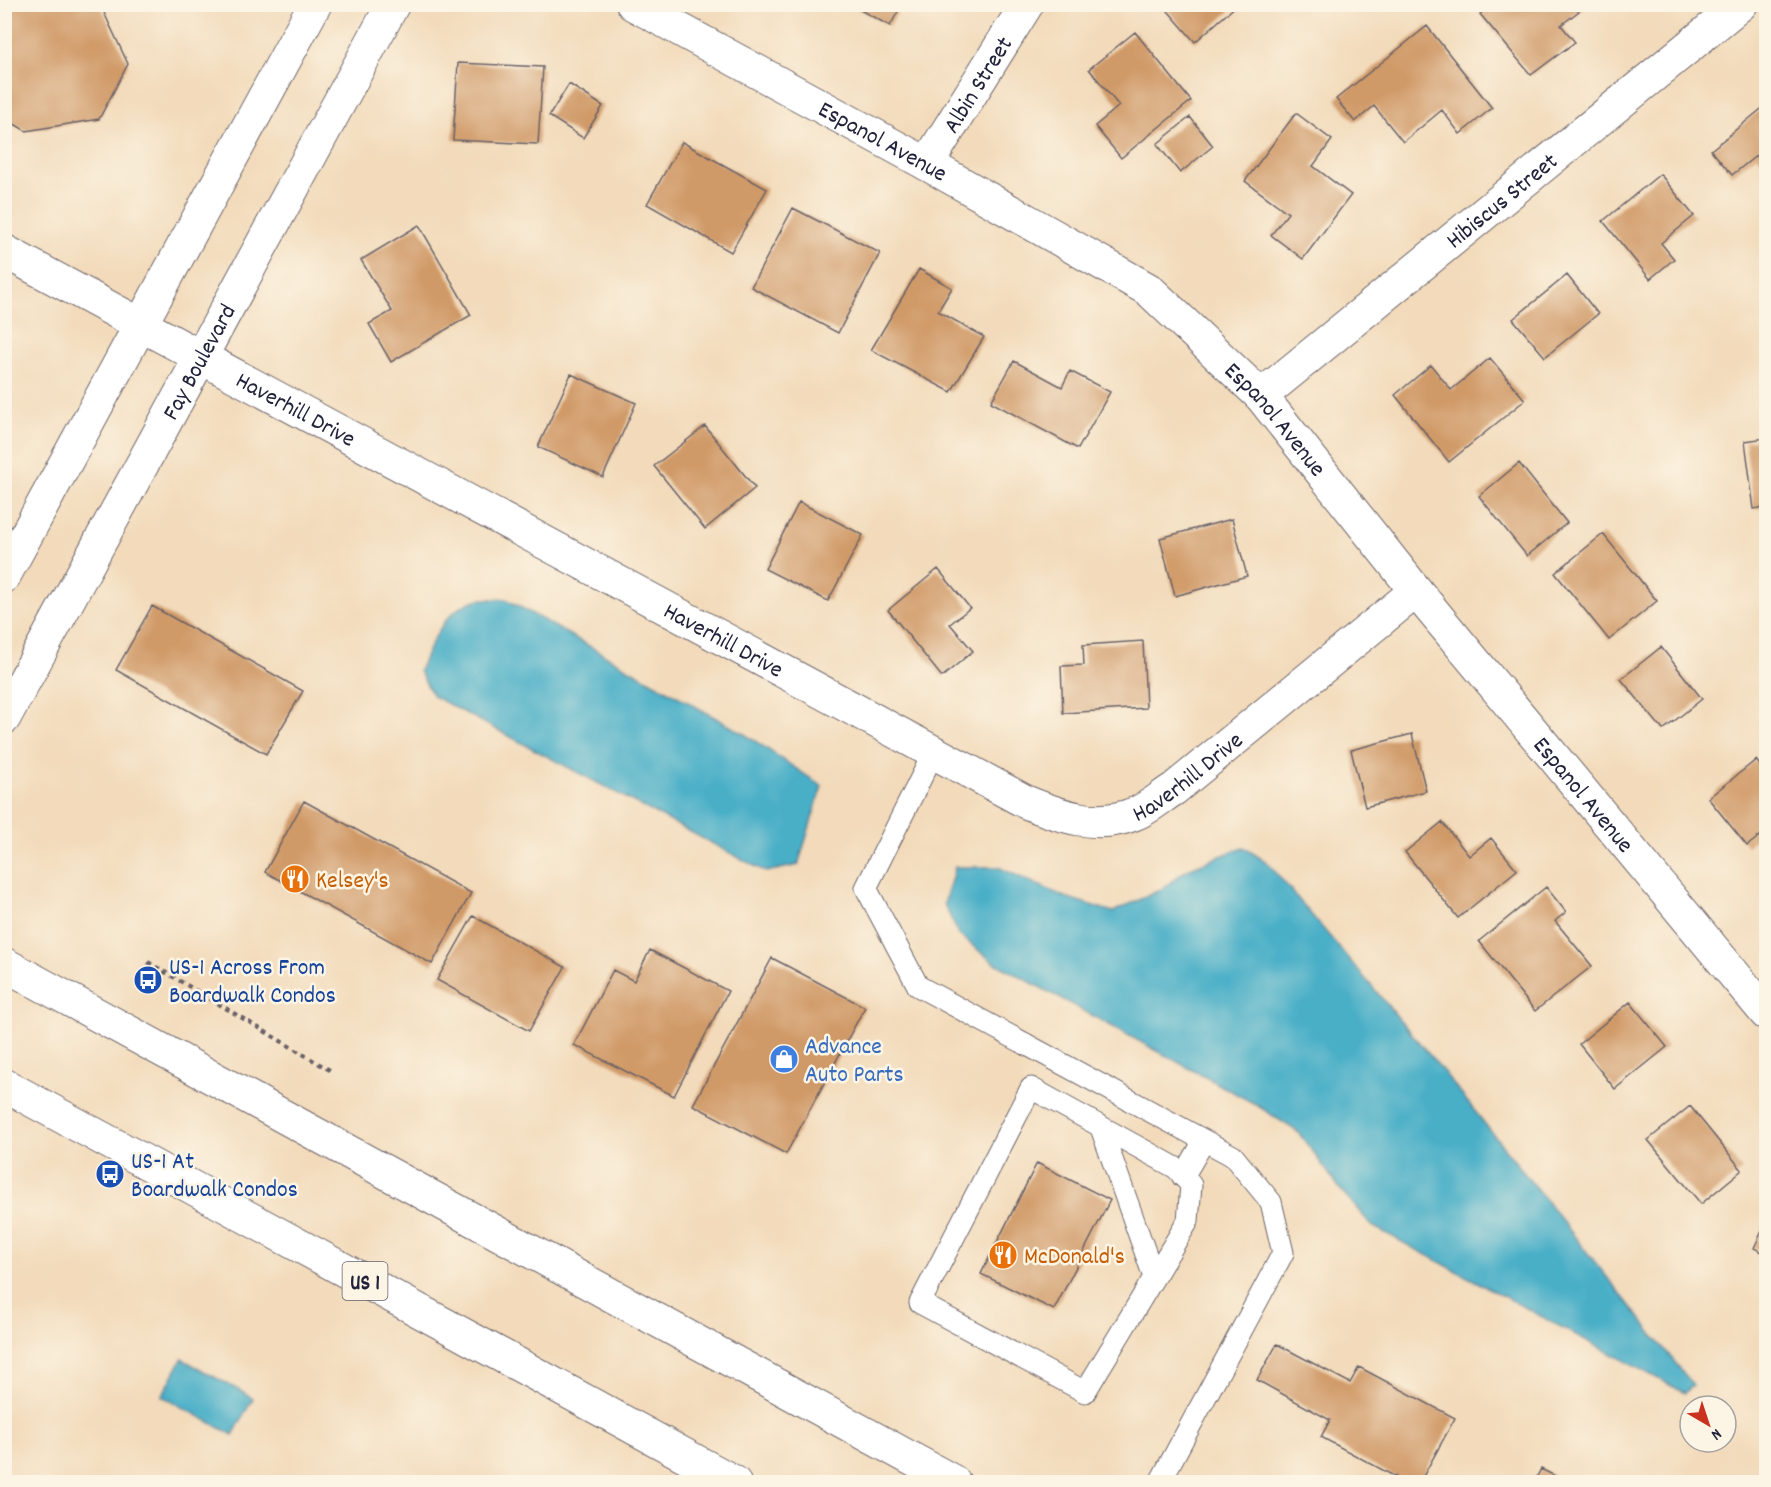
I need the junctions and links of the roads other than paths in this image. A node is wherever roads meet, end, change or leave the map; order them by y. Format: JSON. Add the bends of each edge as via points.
{"nodes":[{"id":1,"x":315,"y":4,"type":"edge"},
{"id":2,"x":393,"y":4,"type":"edge"},
{"id":3,"x":633,"y":4,"type":"edge"},
{"id":4,"x":1027,"y":4,"type":"edge"},
{"id":5,"x":1741,"y":4,"type":"edge"},
{"id":6,"x":927,"y":164,"type":"junction"},
{"id":7,"x":4,"y":251,"type":"edge"},
{"id":8,"x":142,"y":325,"type":"junction"},
{"id":9,"x":204,"y":356,"type":"junction"},
{"id":10,"x":1261,"y":396,"type":"junction"},
{"id":11,"x":4,"y":576,"type":"edge"},
{"id":12,"x":1416,"y":591,"type":"junction"},
{"id":13,"x":4,"y":718,"type":"edge"},
{"id":14,"x":934,"y":752,"type":"junction"},
{"id":15,"x":4,"y":964,"type":"edge"},
{"id":16,"x":1767,"y":1013,"type":"edge"},
{"id":17,"x":4,"y":1085,"type":"edge"},
{"id":18,"x":1101,"y":1128,"type":"junction"},
{"id":19,"x":1204,"y":1141,"type":"junction"},
{"id":20,"x":1183,"y":1176,"type":"junction"},
{"id":21,"x":1154,"y":1277,"type":"junction"},
{"id":22,"x":734,"y":1482,"type":"edge"},
{"id":23,"x":954,"y":1482,"type":"edge"},
{"id":24,"x":1160,"y":1482,"type":"edge"}],
"edges":[{"from":1,"to":8,"type":"street"},
{"from":2,"to":9,"type":"street","name":"Fay Boulevard"},
{"from":3,"to":6,"type":"street","name":"Espanol Avenue"},
{"from":4,"to":6,"type":"street","name":"Albin Street"},
{"from":5,"to":10,"type":"street","name":"Hibiscus Street"},
{"from":6,"to":10,"type":"street","name":"Espanol Avenue","via":[[1149,290]]},
{"from":7,"to":8,"type":"street","name":"Haverhill Drive"},
{"from":8,"to":9,"type":"street","name":"Haverhill Drive"},
{"from":8,"to":11,"type":"street"},
{"from":9,"to":13,"type":"street","name":"Fay Boulevard"},
{"from":9,"to":14,"type":"street","name":"Haverhill Drive"},
{"from":10,"to":12,"type":"street","name":"Espanol Avenue"},
{"from":12,"to":14,"type":"street","name":"Haverhill Drive","via":[[1174,789],[1135,814],[1099,822],[1059,816]]},
{"from":12,"to":16,"type":"street","name":"Espanol Avenue"},
{"from":14,"to":19,"type":"lane","via":[[866,888],[918,986]]},
{"from":15,"to":23,"type":"street"},
{"from":17,"to":22,"type":"street","number":"US 1"},
{"from":18,"to":20,"type":"lane","via":[[1176,1168]]},
{"from":18,"to":21,"type":"lane"},
{"from":18,"to":21,"type":"lane","via":[[1031,1089],[920,1303],[1085,1392]]},
{"from":19,"to":20,"type":"lane"},
{"from":19,"to":24,"type":"lane","via":[[1233,1156],[1271,1202],[1283,1253]]},
{"from":20,"to":21,"type":"lane","via":[[1191,1185],[1188,1221]]}]}
